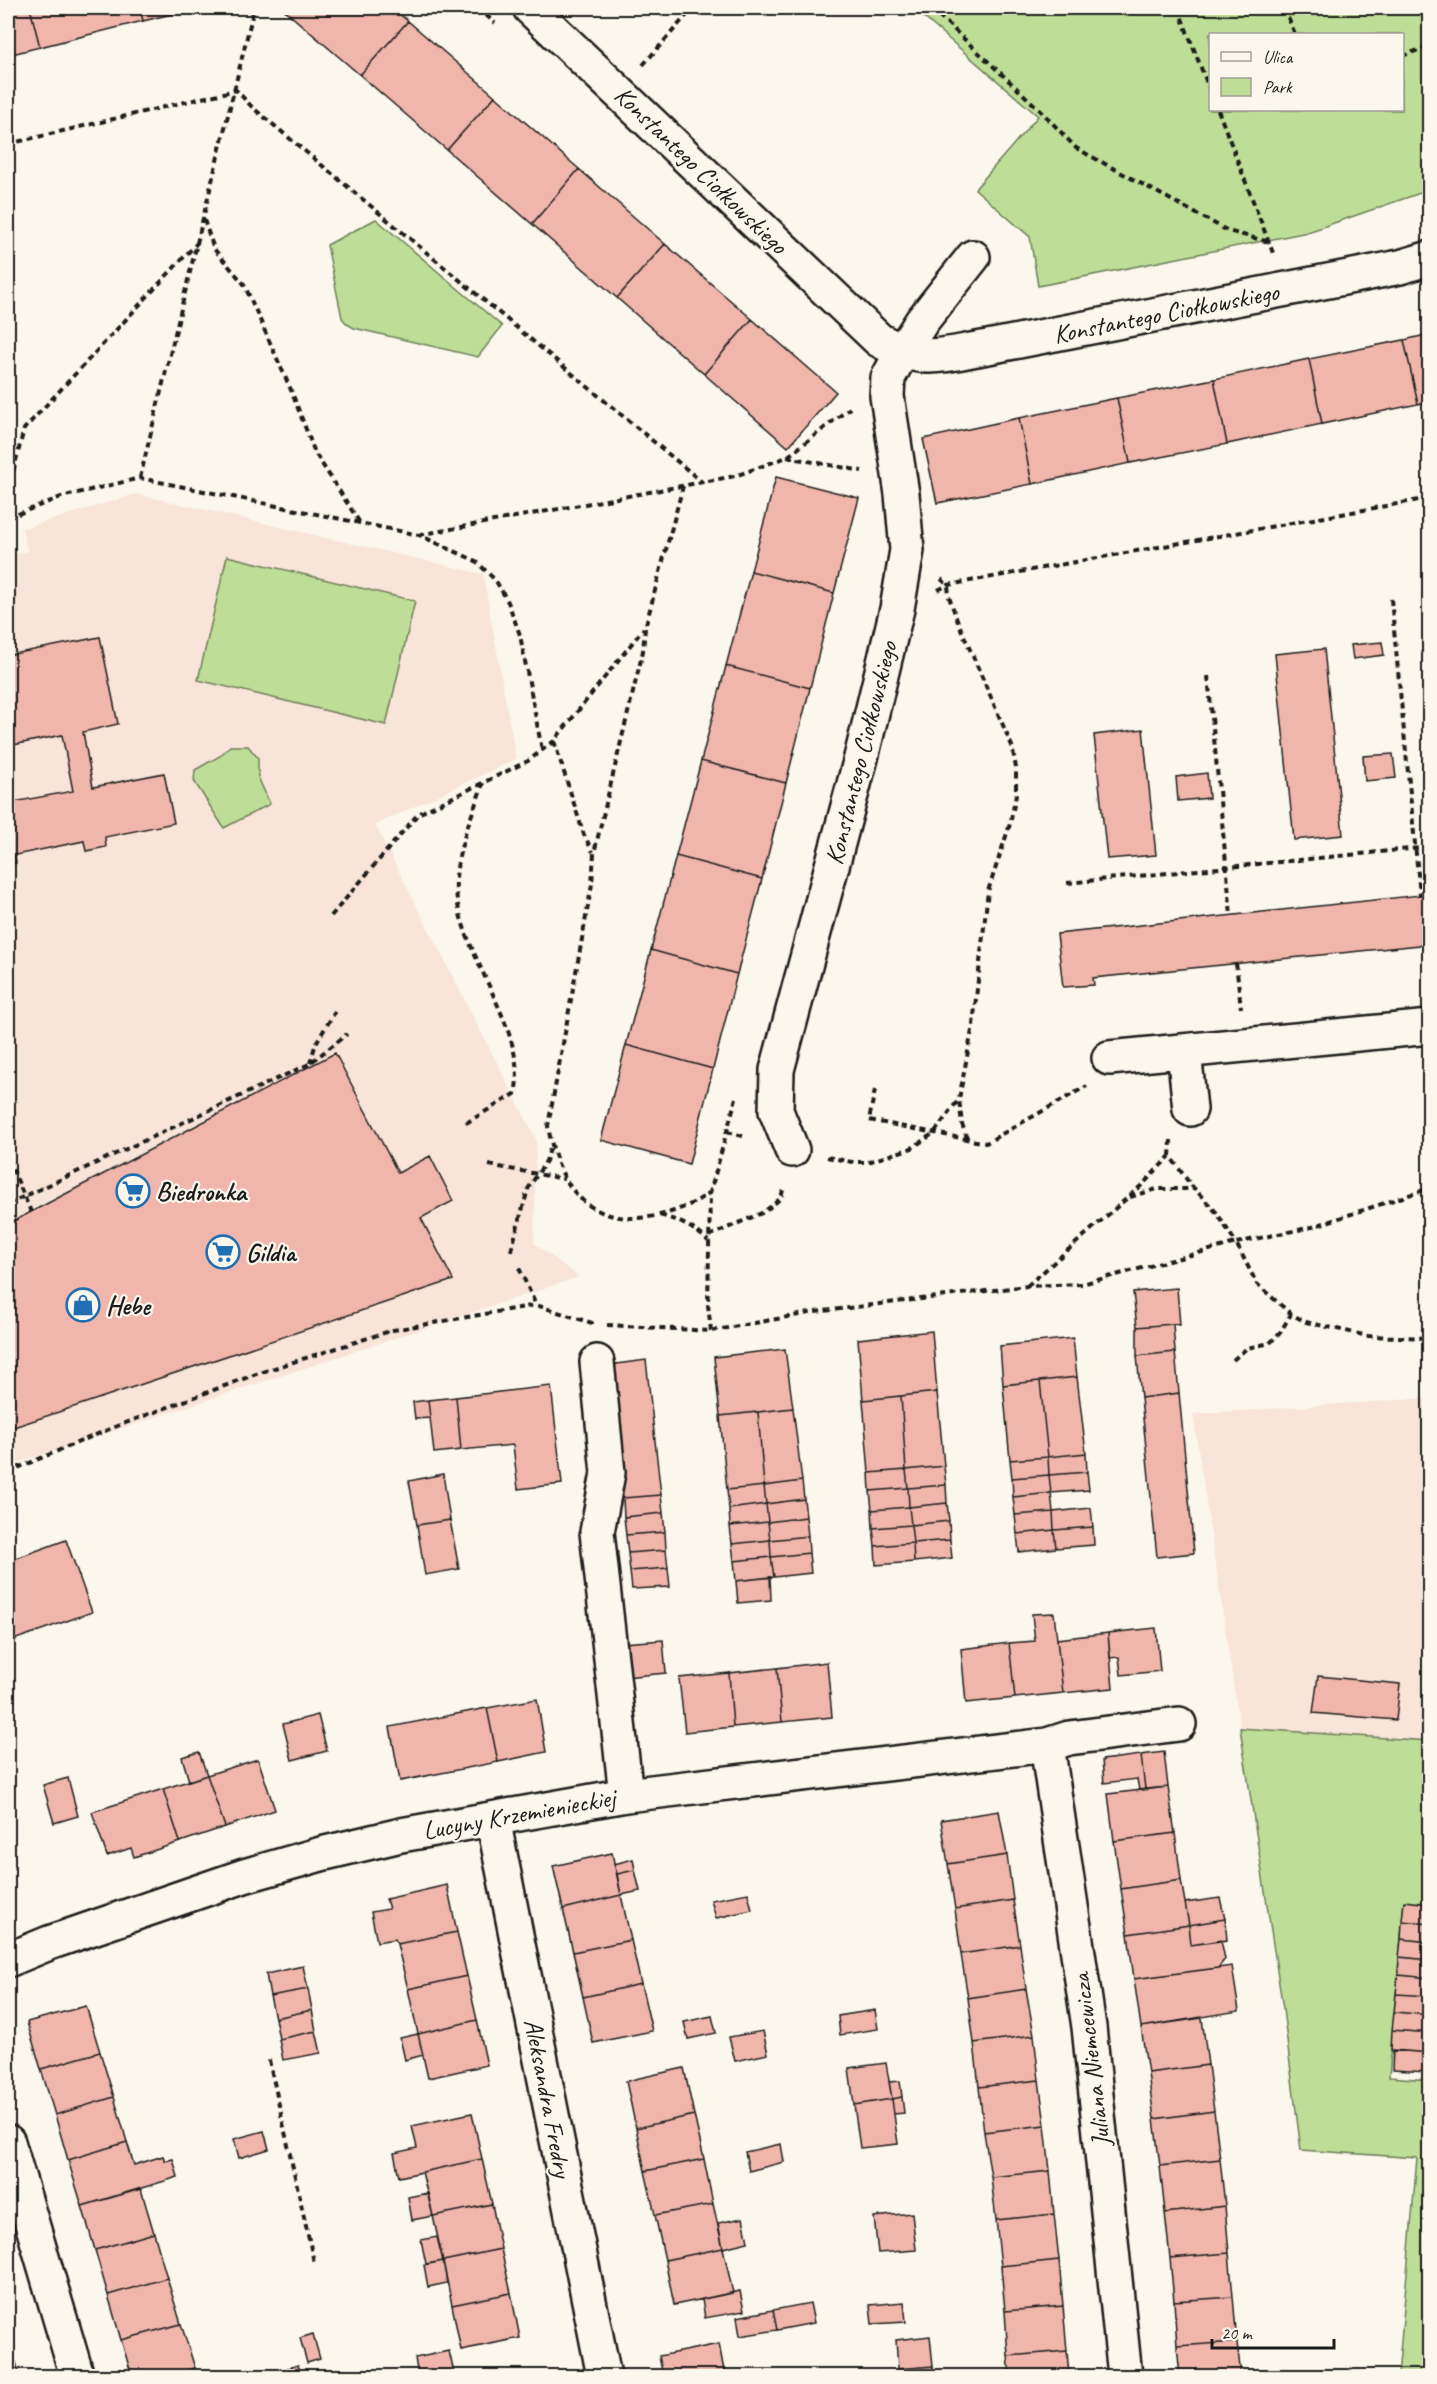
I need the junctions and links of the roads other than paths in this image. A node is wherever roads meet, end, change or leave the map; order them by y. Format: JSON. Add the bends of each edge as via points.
{"nodes":[{"id":1,"x":530,"y":8,"type":"edge"},
{"id":2,"x":973,"y":257,"type":"dead end"},
{"id":3,"x":1430,"y":258,"type":"edge"},
{"id":4,"x":902,"y":352,"type":"junction"},
{"id":5,"x":1430,"y":1028,"type":"edge"},
{"id":6,"x":1184,"y":1051,"type":"junction"},
{"id":7,"x":1109,"y":1058,"type":"road end"},
{"id":8,"x":1190,"y":1109,"type":"dead end"},
{"id":9,"x":792,"y":1150,"type":"dead end"},
{"id":10,"x":597,"y":1362,"type":"road end"},
{"id":11,"x":1179,"y":1724,"type":"dead end"},
{"id":12,"x":1047,"y":1745,"type":"junction"},
{"id":13,"x":626,"y":1795,"type":"junction"},
{"id":14,"x":493,"y":1819,"type":"junction"},
{"id":15,"x":8,"y":1960,"type":"edge"},
{"id":16,"x":8,"y":2142,"type":"edge"},
{"id":17,"x":77,"y":2376,"type":"edge"},
{"id":18,"x":604,"y":2376,"type":"edge"},
{"id":19,"x":1125,"y":2376,"type":"edge"}],
"edges":[{"from":1,"to":4,"type":"street","name":"Konstantego Ciołkowskiego","via":[[879,339]]},
{"from":2,"to":4,"type":"street"},
{"from":3,"to":4,"type":"street","name":"Konstantego Ciołkowskiego","via":[[1288,290],[928,358]]},
{"from":4,"to":9,"type":"street","name":"Konstantego Ciołkowskiego","via":[[888,378],[887,396],[907,550],[861,758],[777,1070],[776,1111]]},
{"from":5,"to":6,"type":"street"},
{"from":6,"to":7,"type":"street"},
{"from":6,"to":8,"type":"street"},
{"from":10,"to":13,"type":"street","via":[[608,1473],[597,1532]]},
{"from":11,"to":12,"type":"street","name":"Lucyny Krzemienieckiej","via":[[1069,1738]]},
{"from":12,"to":13,"type":"street","name":"Lucyny Krzemienieckiej"},
{"from":12,"to":19,"type":"street","name":"Juliana Niemcewicza","via":[[1089,2027]]},
{"from":13,"to":14,"type":"street","name":"Lucyny Krzemienieckiej"},
{"from":14,"to":15,"type":"street","name":"Lucyny Krzemienieckiej","via":[[401,1835],[288,1864],[137,1912]]},
{"from":14,"to":18,"type":"street","name":"Aleksandra Fredry"},
{"from":16,"to":17,"type":"street"}]}
